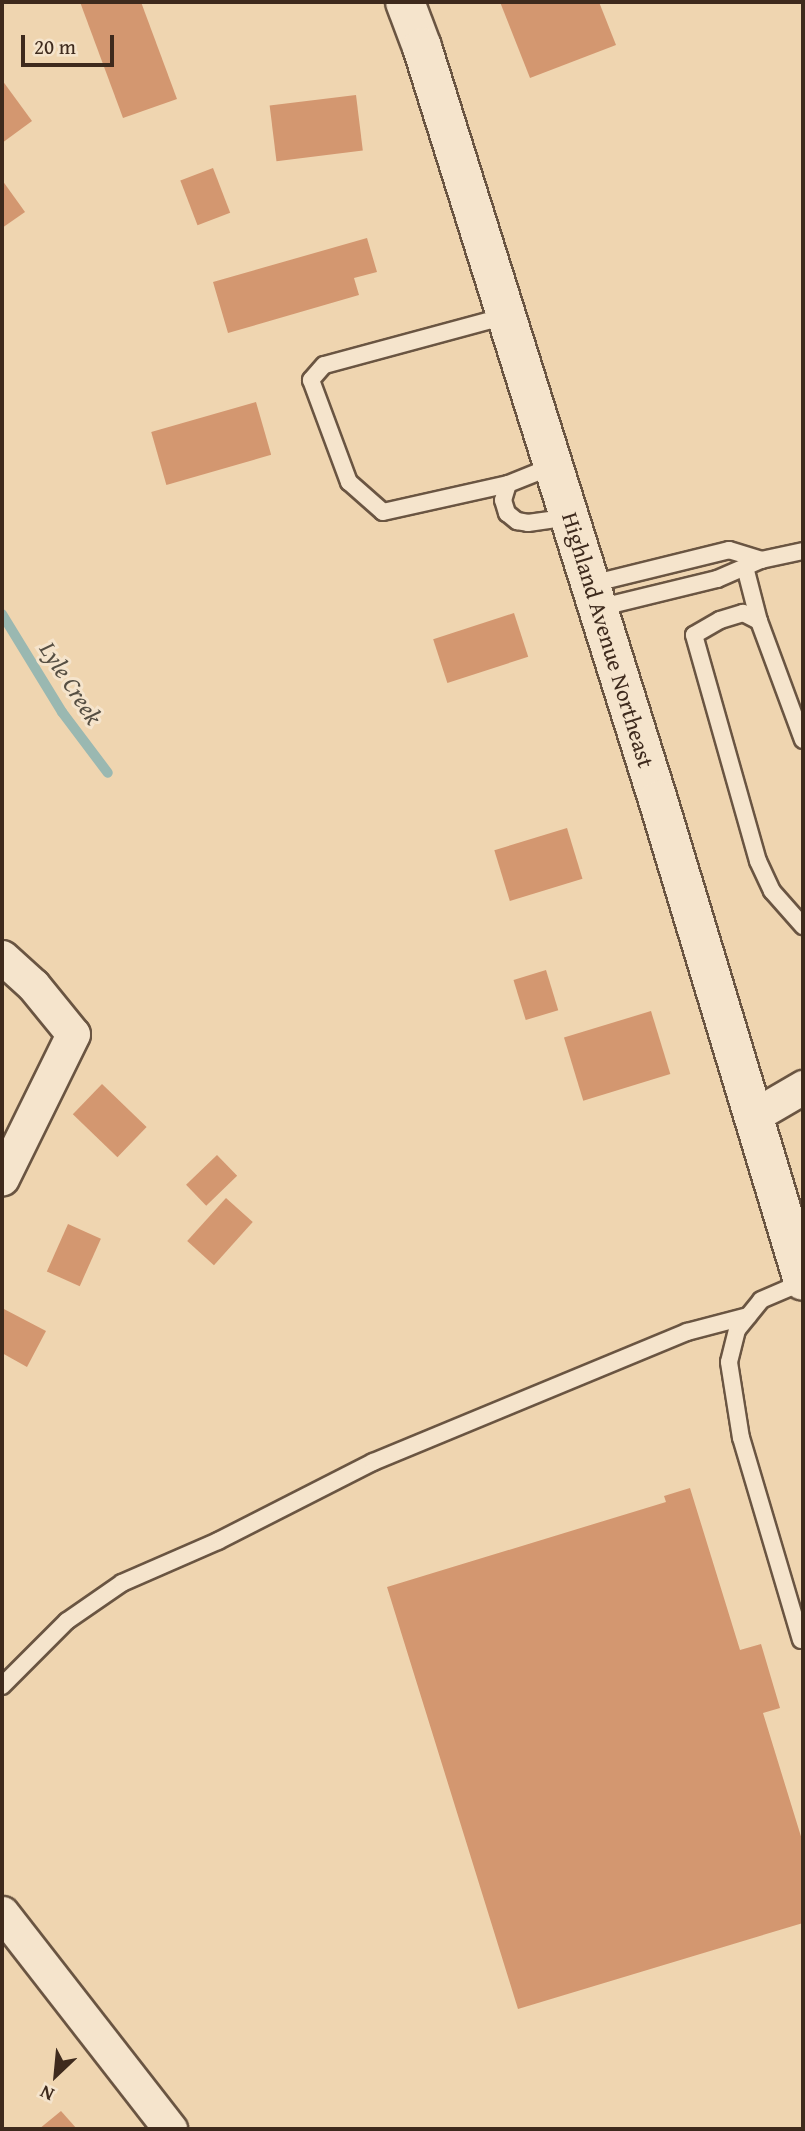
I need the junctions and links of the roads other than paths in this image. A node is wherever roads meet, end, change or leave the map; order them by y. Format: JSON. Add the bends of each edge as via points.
{"nodes":[{"id":1,"x":405,"y":2,"type":"edge"},
{"id":2,"x":506,"y":316,"type":"junction"},
{"id":3,"x":553,"y":466,"type":"junction"},
{"id":4,"x":508,"y":484,"type":"junction"},
{"id":5,"x":570,"y":517,"type":"junction"},
{"id":6,"x":803,"y":551,"type":"edge"},
{"id":7,"x":761,"y":560,"type":"junction"},
{"id":8,"x":745,"y":567,"type":"junction"},
{"id":9,"x":594,"y":596,"type":"junction"},
{"id":10,"x":759,"y":621,"type":"junction"},
{"id":11,"x":803,"y":740,"type":"edge"},
{"id":12,"x":803,"y":926,"type":"edge"},
{"id":13,"x":2,"y":957,"type":"edge"},
{"id":14,"x":803,"y":1087,"type":"edge"},
{"id":15,"x":755,"y":1115,"type":"junction"},
{"id":16,"x":2,"y":1178,"type":"edge"},
{"id":17,"x":803,"y":1281,"type":"edge"},
{"id":18,"x":748,"y":1317,"type":"junction"},
{"id":19,"x":801,"y":1640,"type":"dead end"},
{"id":20,"x":2,"y":1686,"type":"edge"},
{"id":21,"x":2,"y":1913,"type":"edge"},
{"id":22,"x":170,"y":2129,"type":"edge"}],
"edges":[{"from":1,"to":2,"type":"main road","name":"Highland Avenue Northeast"},
{"from":2,"to":3,"type":"main road","name":"Highland Avenue Northeast"},
{"from":2,"to":4,"type":"lane","via":[[324,365],[311,380],[349,482],[383,512]]},
{"from":3,"to":4,"type":"lane"},
{"from":3,"to":5,"type":"main road","name":"Highland Avenue Northeast"},
{"from":4,"to":5,"type":"lane","via":[[503,500],[507,513],[517,521]]},
{"from":5,"to":9,"type":"main road","name":"Highland Avenue Northeast"},
{"from":6,"to":7,"type":"lane"},
{"from":7,"to":8,"type":"lane"},
{"from":7,"to":9,"type":"lane","via":[[729,550]]},
{"from":8,"to":9,"type":"lane","via":[[717,579]]},
{"from":8,"to":10,"type":"lane"},
{"from":9,"to":15,"type":"main road","name":"Highland Avenue Northeast"},
{"from":10,"to":11,"type":"lane"},
{"from":10,"to":12,"type":"lane","via":[[743,613],[694,635],[758,861],[772,891]]},
{"from":13,"to":16,"type":"street","via":[[33,985],[73,1034]]},
{"from":14,"to":15,"type":"street"},
{"from":15,"to":17,"type":"main road","name":"Highland Avenue Northeast"},
{"from":17,"to":18,"type":"lane","via":[[761,1300]]},
{"from":18,"to":19,"type":"lane","via":[[737,1330],[729,1362],[741,1438]]},
{"from":18,"to":20,"type":"lane","via":[[687,1332],[373,1462],[218,1541],[122,1583],[67,1621]]},
{"from":21,"to":22,"type":"street"}]}
